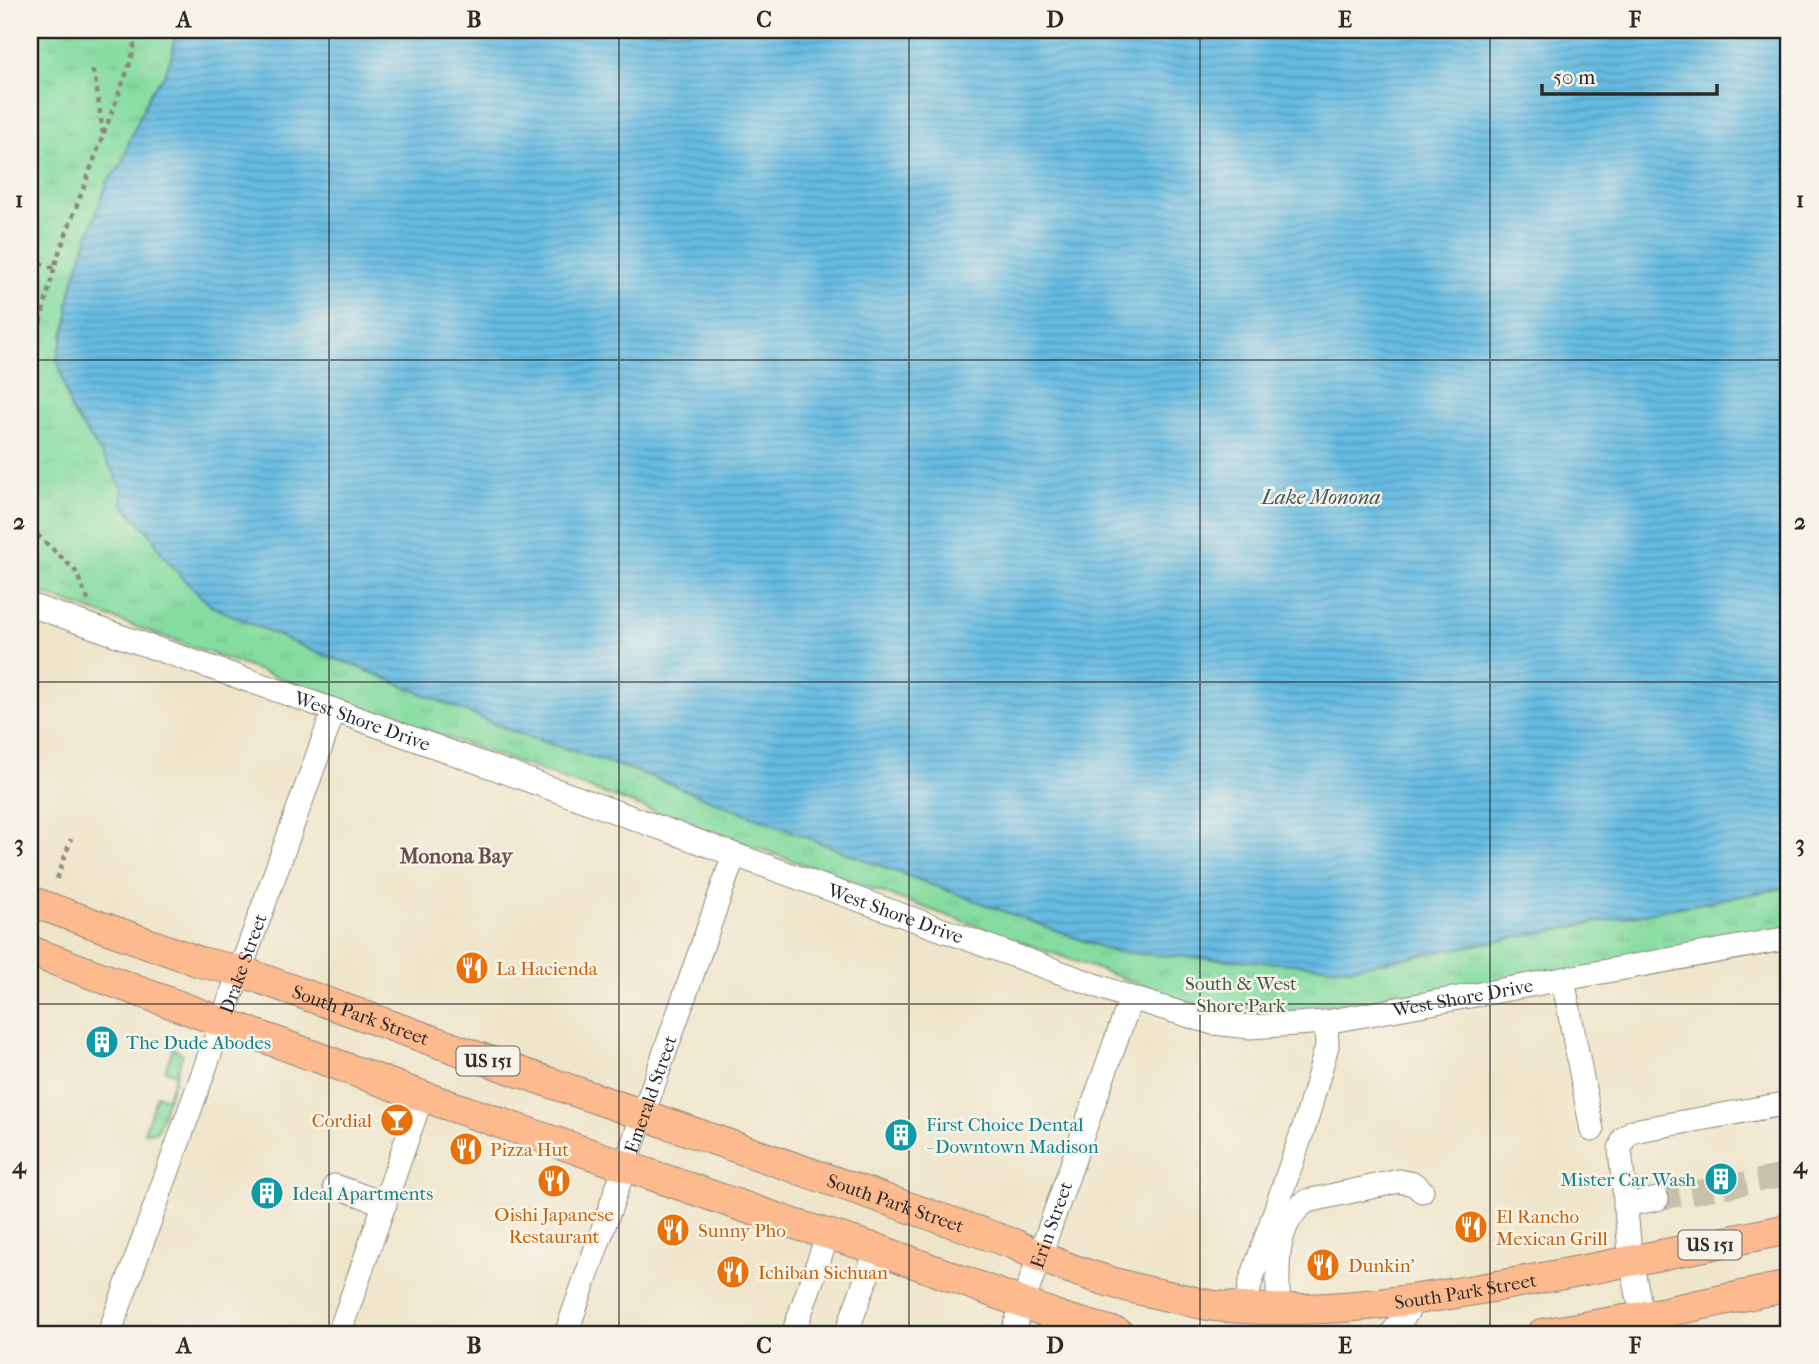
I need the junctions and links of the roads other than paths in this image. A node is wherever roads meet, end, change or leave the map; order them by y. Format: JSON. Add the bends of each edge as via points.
{"nodes":[{"id":1,"x":30,"y":605,"type":"edge"},
{"id":2,"x":334,"y":710,"type":"junction"},
{"id":3,"x":734,"y":855,"type":"junction"},
{"id":4,"x":30,"y":901,"type":"edge"},
{"id":5,"x":1789,"y":938,"type":"edge"},
{"id":6,"x":30,"y":951,"type":"edge"},
{"id":7,"x":240,"y":971,"type":"junction"},
{"id":8,"x":1563,"y":979,"type":"junction"},
{"id":9,"x":1131,"y":998,"type":"junction"},
{"id":10,"x":223,"y":1021,"type":"junction"},
{"id":11,"x":1326,"y":1022,"type":"junction"},
{"id":12,"x":422,"y":1096,"type":"junction"},
{"id":13,"x":1789,"y":1103,"type":"edge"},
{"id":14,"x":643,"y":1115,"type":"junction"},
{"id":15,"x":1592,"y":1130,"type":"dead end"},
{"id":16,"x":626,"y":1165,"type":"junction"},
{"id":17,"x":335,"y":1186,"type":"dead end"},
{"id":18,"x":1422,"y":1191,"type":"dead end"},
{"id":19,"x":1657,"y":1199,"type":"tunnel mouth"},
{"id":20,"x":385,"y":1204,"type":"junction"},
{"id":21,"x":1625,"y":1205,"type":"junction"},
{"id":22,"x":1789,"y":1229,"type":"edge"},
{"id":23,"x":828,"y":1234,"type":"junction"},
{"id":24,"x":877,"y":1249,"type":"junction"},
{"id":25,"x":1040,"y":1257,"type":"junction"},
{"id":26,"x":1631,"y":1261,"type":"junction"},
{"id":27,"x":1789,"y":1286,"type":"edge"},
{"id":28,"x":1415,"y":1300,"type":"junction"},
{"id":29,"x":1024,"y":1303,"type":"junction"},
{"id":30,"x":1246,"y":1307,"type":"junction"},
{"id":31,"x":1279,"y":1309,"type":"junction"},
{"id":32,"x":1644,"y":1326,"type":"edge"},
{"id":33,"x":109,"y":1334,"type":"edge"},
{"id":34,"x":339,"y":1334,"type":"edge"},
{"id":35,"x":566,"y":1334,"type":"edge"},
{"id":36,"x":793,"y":1334,"type":"edge"},
{"id":37,"x":846,"y":1334,"type":"edge"},
{"id":38,"x":1012,"y":1334,"type":"edge"},
{"id":39,"x":1119,"y":1334,"type":"edge"},
{"id":40,"x":1392,"y":1334,"type":"edge"},
{"id":41,"x":1542,"y":1334,"type":"edge"}],
"edges":[{"from":1,"to":2,"type":"street","name":"West Shore Drive"},
{"from":2,"to":3,"type":"street","name":"West Shore Drive"},
{"from":2,"to":7,"type":"street","name":"Drake Street"},
{"from":3,"to":9,"type":"street","name":"West Shore Drive"},
{"from":3,"to":14,"type":"street","name":"Emerald Street"},
{"from":4,"to":7,"type":"main road","name":"South Park Street","number":"US 151","via":[[200,962]]},
{"from":5,"to":8,"type":"street","name":"West Shore Drive"},
{"from":6,"to":10,"type":"main road"},
{"from":7,"to":10,"type":"street","name":"Drake Street"},
{"from":7,"to":14,"type":"main road","name":"South Park Street","number":"US 151"},
{"from":8,"to":11,"type":"street","name":"West Shore Drive"},
{"from":8,"to":15,"type":"street"},
{"from":9,"to":11,"type":"street","name":"West Shore Drive","via":[[1213,1023],[1250,1027]]},
{"from":9,"to":25,"type":"street","name":"Erin Street"},
{"from":10,"to":12,"type":"main road"},
{"from":10,"to":33,"type":"street","name":"Drake Street"},
{"from":11,"to":30,"type":"street","via":[[1327,1046],[1306,1121]]},
{"from":12,"to":16,"type":"main road"},
{"from":12,"to":20,"type":"street"},
{"from":13,"to":21,"type":"street","via":[[1633,1131],[1622,1143]]},
{"from":14,"to":16,"type":"street","name":"Emerald Street"},
{"from":14,"to":25,"type":"main road","name":"South Park Street","number":"US 151"},
{"from":16,"to":23,"type":"main road"},
{"from":16,"to":35,"type":"street","name":"Emerald Street"},
{"from":17,"to":20,"type":"street"},
{"from":18,"to":31,"type":"street","via":[[1399,1181],[1301,1205],[1292,1214],[1276,1262]]},
{"from":19,"to":21,"type":"street"},
{"from":20,"to":34,"type":"street"},
{"from":21,"to":26,"type":"street"},
{"from":22,"to":26,"type":"main road","name":"South Park Street","number":"US 151"},
{"from":23,"to":24,"type":"main road"},
{"from":23,"to":36,"type":"street"},
{"from":24,"to":29,"type":"main road"},
{"from":24,"to":37,"type":"street"},
{"from":25,"to":29,"type":"street","name":"Erin Street"},
{"from":25,"to":30,"type":"main road","name":"South Park Street","number":"US 151","via":[[1138,1290],[1212,1306]]},
{"from":26,"to":28,"type":"main road","name":"South Park Street","number":"US 151"},
{"from":26,"to":32,"type":"street"},
{"from":27,"to":32,"type":"main road"},
{"from":28,"to":31,"type":"main road","name":"South Park Street","number":"US 151"},
{"from":28,"to":40,"type":"street"},
{"from":29,"to":38,"type":"street","name":"Erin Street"},
{"from":29,"to":39,"type":"main road"},
{"from":30,"to":31,"type":"main road","name":"South Park Street","number":"US 151"},
{"from":32,"to":41,"type":"main road"}]}
